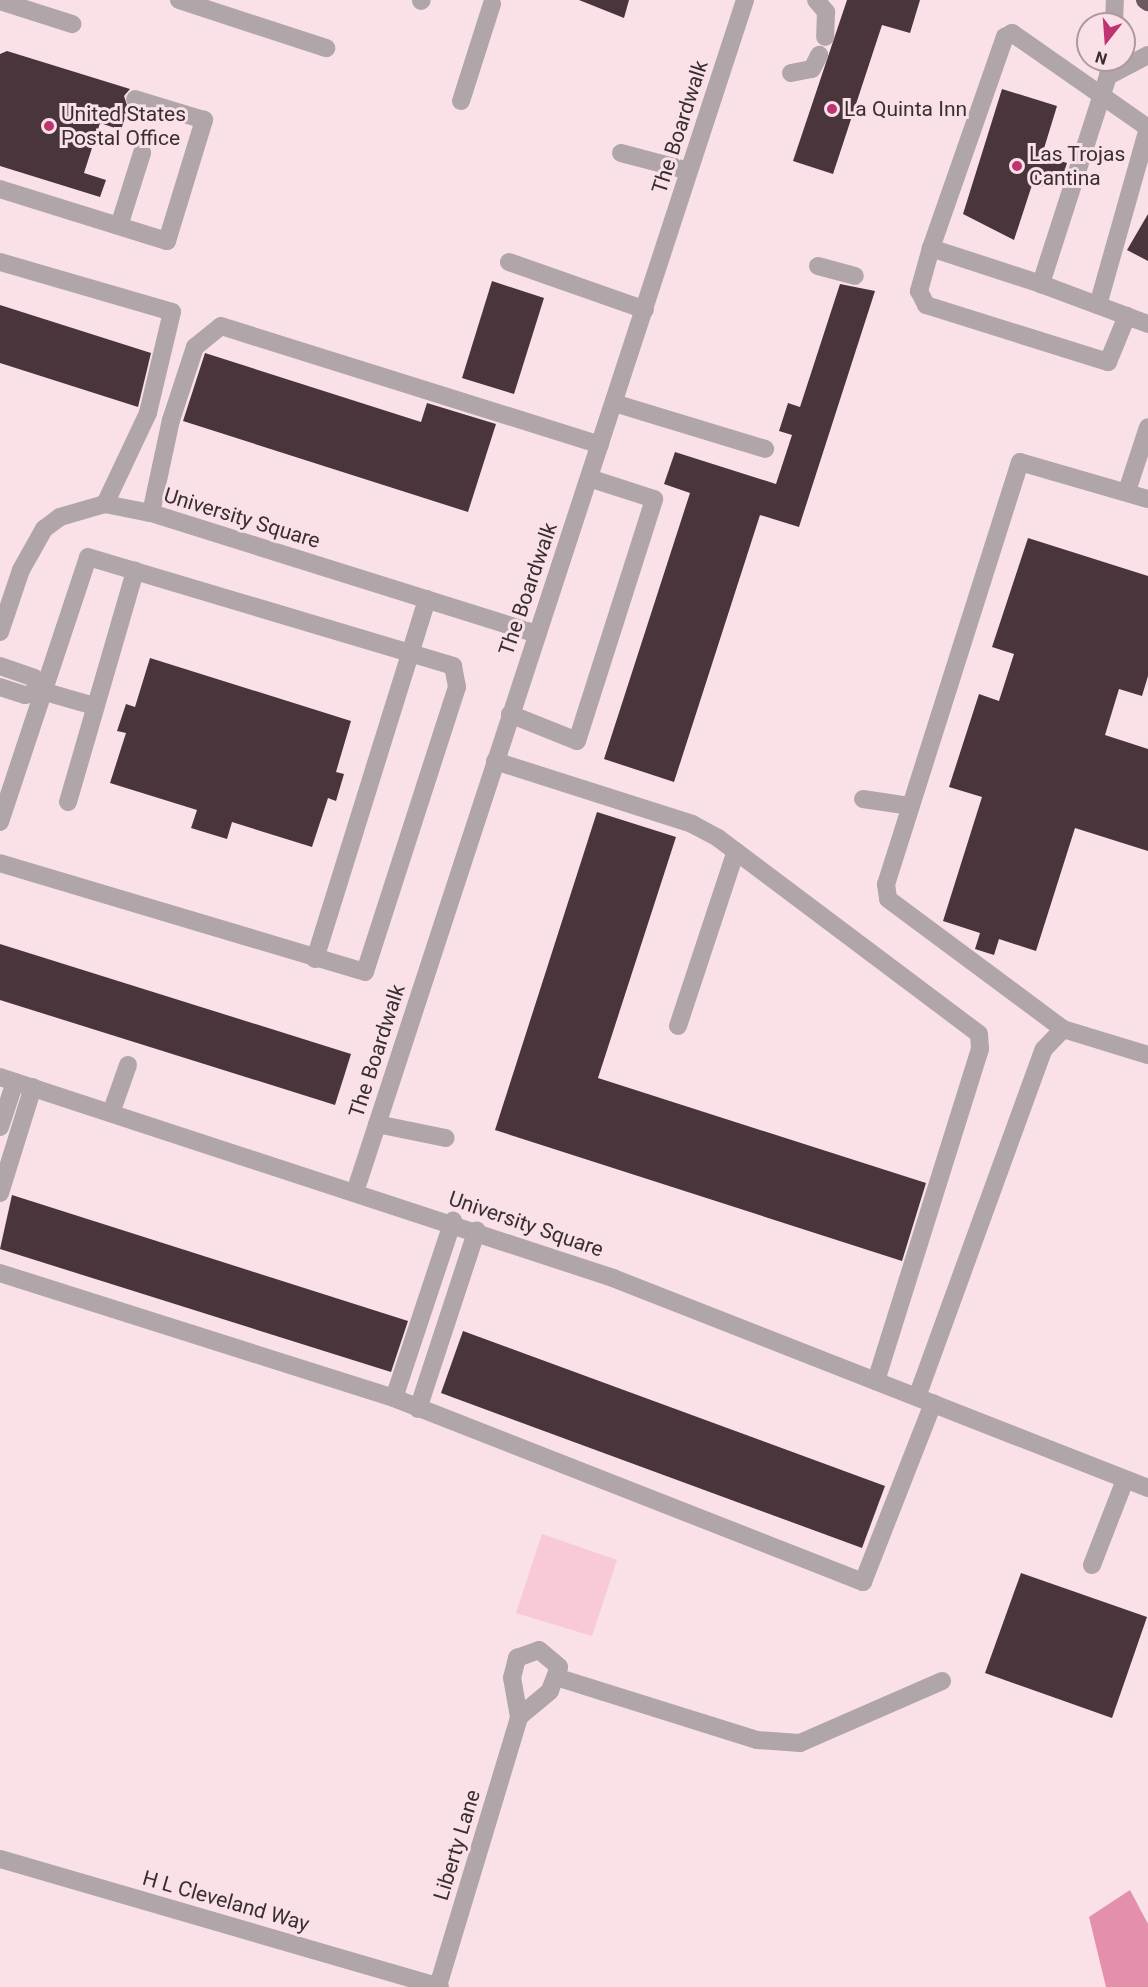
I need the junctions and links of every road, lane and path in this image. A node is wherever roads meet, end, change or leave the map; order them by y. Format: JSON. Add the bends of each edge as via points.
{"nodes":[{"id":1,"x":179,"y":0,"type":"edge"},
{"id":2,"x":745,"y":0,"type":"edge"},
{"id":3,"x":816,"y":0,"type":"edge"},
{"id":4,"x":0,"y":2,"type":"edge"},
{"id":5,"x":492,"y":4,"type":"dead end"},
{"id":6,"x":72,"y":24,"type":"dead end"},
{"id":7,"x":825,"y":37,"type":"dead end"},
{"id":8,"x":326,"y":48,"type":"dead end"},
{"id":9,"x":819,"y":55,"type":"dead end"},
{"id":10,"x":1108,"y":72,"type":"edge"},
{"id":11,"x":791,"y":73,"type":"dead end"},
{"id":12,"x":1102,"y":94,"type":"junction"},
{"id":13,"x":135,"y":99,"type":"dead end"},
{"id":14,"x":460,"y":101,"type":"dead end"},
{"id":15,"x":1148,"y":128,"type":"edge"},
{"id":16,"x":142,"y":153,"type":"dead end"},
{"id":17,"x":621,"y":153,"type":"dead end"},
{"id":18,"x":689,"y":171,"type":"junction"},
{"id":19,"x":0,"y":189,"type":"edge"},
{"id":20,"x":119,"y":226,"type":"junction"},
{"id":21,"x":931,"y":248,"type":"junction"},
{"id":22,"x":0,"y":262,"type":"edge"},
{"id":23,"x":509,"y":262,"type":"dead end"},
{"id":24,"x":818,"y":266,"type":"dead end"},
{"id":25,"x":855,"y":276,"type":"dead end"},
{"id":26,"x":1041,"y":284,"type":"junction"},
{"id":27,"x":1098,"y":305,"type":"junction"},
{"id":28,"x":645,"y":309,"type":"junction"},
{"id":29,"x":1127,"y":316,"type":"junction"},
{"id":30,"x":1148,"y":324,"type":"edge"},
{"id":31,"x":614,"y":403,"type":"junction"},
{"id":32,"x":1148,"y":427,"type":"edge"},
{"id":33,"x":600,"y":445,"type":"junction"},
{"id":34,"x":765,"y":449,"type":"dead end"},
{"id":35,"x":589,"y":478,"type":"junction"},
{"id":36,"x":1127,"y":491,"type":"junction"},
{"id":37,"x":1148,"y":499,"type":"edge"},
{"id":38,"x":105,"y":504,"type":"junction"},
{"id":39,"x":151,"y":513,"type":"junction"},
{"id":40,"x":135,"y":571,"type":"junction"},
{"id":41,"x":428,"y":599,"type":"junction"},
{"id":42,"x":0,"y":632,"type":"edge"},
{"id":43,"x":536,"y":633,"type":"junction"},
{"id":44,"x":410,"y":651,"type":"junction"},
{"id":45,"x":0,"y":666,"type":"edge"},
{"id":46,"x":0,"y":687,"type":"edge"},
{"id":47,"x":42,"y":691,"type":"junction"},
{"id":48,"x":94,"y":706,"type":"junction"},
{"id":49,"x":510,"y":714,"type":"junction"},
{"id":50,"x":495,"y":761,"type":"junction"},
{"id":51,"x":863,"y":799,"type":"dead end"},
{"id":52,"x":68,"y":802,"type":"dead end"},
{"id":53,"x":910,"y":806,"type":"junction"},
{"id":54,"x":0,"y":822,"type":"edge"},
{"id":55,"x":736,"y":851,"type":"junction"},
{"id":56,"x":0,"y":863,"type":"edge"},
{"id":57,"x":315,"y":959,"type":"junction"},
{"id":58,"x":678,"y":1026,"type":"dead end"},
{"id":59,"x":1063,"y":1029,"type":"junction"},
{"id":60,"x":1148,"y":1055,"type":"edge"},
{"id":61,"x":128,"y":1065,"type":"dead end"},
{"id":62,"x":16,"y":1082,"type":"edge"},
{"id":63,"x":111,"y":1113,"type":"junction"},
{"id":64,"x":377,"y":1124,"type":"junction"},
{"id":65,"x":0,"y":1127,"type":"edge"},
{"id":66,"x":446,"y":1138,"type":"dead end"},
{"id":67,"x":355,"y":1192,"type":"junction"},
{"id":68,"x":0,"y":1193,"type":"edge"},
{"id":69,"x":453,"y":1221,"type":"junction"},
{"id":70,"x":477,"y":1230,"type":"junction"},
{"id":71,"x":0,"y":1273,"type":"edge"},
{"id":72,"x":876,"y":1381,"type":"junction"},
{"id":73,"x":394,"y":1398,"type":"junction"},
{"id":74,"x":925,"y":1400,"type":"junction"},
{"id":75,"x":418,"y":1409,"type":"junction"},
{"id":76,"x":1125,"y":1480,"type":"junction"},
{"id":77,"x":1148,"y":1488,"type":"edge"},
{"id":78,"x":1092,"y":1565,"type":"dead end"},
{"id":79,"x":555,"y":1677,"type":"junction"},
{"id":80,"x":942,"y":1681,"type":"dead end"},
{"id":81,"x":519,"y":1717,"type":"junction"},
{"id":82,"x":0,"y":1859,"type":"edge"},
{"id":83,"x":439,"y":1987,"type":"edge"}],
"edges":[{"from":1,"to":8,"type":"street"},
{"from":2,"to":18,"type":"street","name":"The Boardwalk"},
{"from":3,"to":7,"type":"street","via":[[826,12]]},
{"from":4,"to":6,"type":"street"},
{"from":5,"to":14,"type":"street"},
{"from":9,"to":11,"type":"street","via":[[812,69]]},
{"from":10,"to":12,"type":"street"},
{"from":12,"to":15,"type":"street"},
{"from":12,"to":21,"type":"street","via":[[1012,33],[1005,37]]},
{"from":12,"to":26,"type":"street"},
{"from":13,"to":20,"type":"street","via":[[204,120],[167,241]]},
{"from":15,"to":27,"type":"street"},
{"from":16,"to":20,"type":"street"},
{"from":17,"to":18,"type":"street"},
{"from":18,"to":28,"type":"street","name":"The Boardwalk"},
{"from":19,"to":20,"type":"street"},
{"from":21,"to":26,"type":"street"},
{"from":21,"to":29,"type":"street","via":[[919,291],[926,305],[1108,362]]},
{"from":22,"to":38,"type":"street","via":[[172,312],[148,413]]},
{"from":23,"to":28,"type":"street"},
{"from":24,"to":25,"type":"street"},
{"from":26,"to":27,"type":"street"},
{"from":27,"to":29,"type":"street"},
{"from":28,"to":31,"type":"street","name":"The Boardwalk"},
{"from":29,"to":30,"type":"street"},
{"from":31,"to":33,"type":"street","name":"The Boardwalk"},
{"from":31,"to":34,"type":"street"},
{"from":32,"to":36,"type":"street"},
{"from":33,"to":35,"type":"street","name":"The Boardwalk"},
{"from":33,"to":39,"type":"street","via":[[221,326],[195,347],[171,420]]},
{"from":35,"to":43,"type":"street","name":"The Boardwalk"},
{"from":35,"to":49,"type":"street","via":[[654,499],[577,741]]},
{"from":36,"to":37,"type":"street"},
{"from":36,"to":53,"type":"street","via":[[1020,462]]},
{"from":38,"to":39,"type":"street","name":"University Square"},
{"from":38,"to":42,"type":"street","name":"University Square","via":[[60,517],[45,529],[21,570]]},
{"from":39,"to":41,"type":"street","name":"University Square"},
{"from":40,"to":44,"type":"street"},
{"from":40,"to":47,"type":"street","via":[[88,557]]},
{"from":40,"to":48,"type":"street"},
{"from":41,"to":43,"type":"street","name":"University Square"},
{"from":41,"to":44,"type":"street"},
{"from":43,"to":49,"type":"street","name":"The Boardwalk"},
{"from":44,"to":57,"type":"street"},
{"from":44,"to":57,"type":"street","via":[[453,666],[457,687],[365,972]]},
{"from":45,"to":47,"type":"street","via":[[34,678]]},
{"from":46,"to":47,"type":"street","via":[[25,695]]},
{"from":47,"to":48,"type":"street"},
{"from":47,"to":54,"type":"street"},
{"from":48,"to":52,"type":"street"},
{"from":49,"to":50,"type":"street","name":"The Boardwalk"},
{"from":50,"to":55,"type":"street","via":[[692,824]]},
{"from":50,"to":64,"type":"street","name":"The Boardwalk"},
{"from":51,"to":53,"type":"street"},
{"from":53,"to":59,"type":"street","via":[[886,884],[888,899]]},
{"from":55,"to":58,"type":"street"},
{"from":55,"to":72,"type":"street","via":[[979,1034],[980,1049]]},
{"from":56,"to":57,"type":"street"},
{"from":59,"to":60,"type":"street"},
{"from":59,"to":74,"type":"street","via":[[1044,1049]]},
{"from":61,"to":63,"type":"street"},
{"from":62,"to":63,"type":"street","name":"University Square"},
{"from":62,"to":65,"type":"street"},
{"from":62,"to":68,"type":"street"},
{"from":63,"to":67,"type":"street","name":"University Square"},
{"from":64,"to":66,"type":"street"},
{"from":64,"to":67,"type":"street","name":"The Boardwalk"},
{"from":67,"to":69,"type":"street","name":"University Square"},
{"from":69,"to":70,"type":"street","name":"University Square"},
{"from":69,"to":73,"type":"street"},
{"from":70,"to":72,"type":"street","name":"University Square"},
{"from":70,"to":75,"type":"street"},
{"from":71,"to":73,"type":"street"},
{"from":72,"to":74,"type":"street","name":"University Square"},
{"from":73,"to":75,"type":"street"},
{"from":74,"to":75,"type":"street","via":[[863,1582]]},
{"from":74,"to":76,"type":"street","name":"University Square"},
{"from":76,"to":77,"type":"street","name":"University Square"},
{"from":76,"to":78,"type":"street"},
{"from":79,"to":80,"type":"street","via":[[757,1740],[800,1743]]},
{"from":79,"to":81,"type":"street","via":[[550,1691]]},
{"from":79,"to":81,"type":"street","via":[[559,1667],[539,1650],[517,1658],[512,1678]]},
{"from":81,"to":83,"type":"street","name":"Liberty Lane"},
{"from":82,"to":83,"type":"street","name":"H L Cleveland Way"}]}
